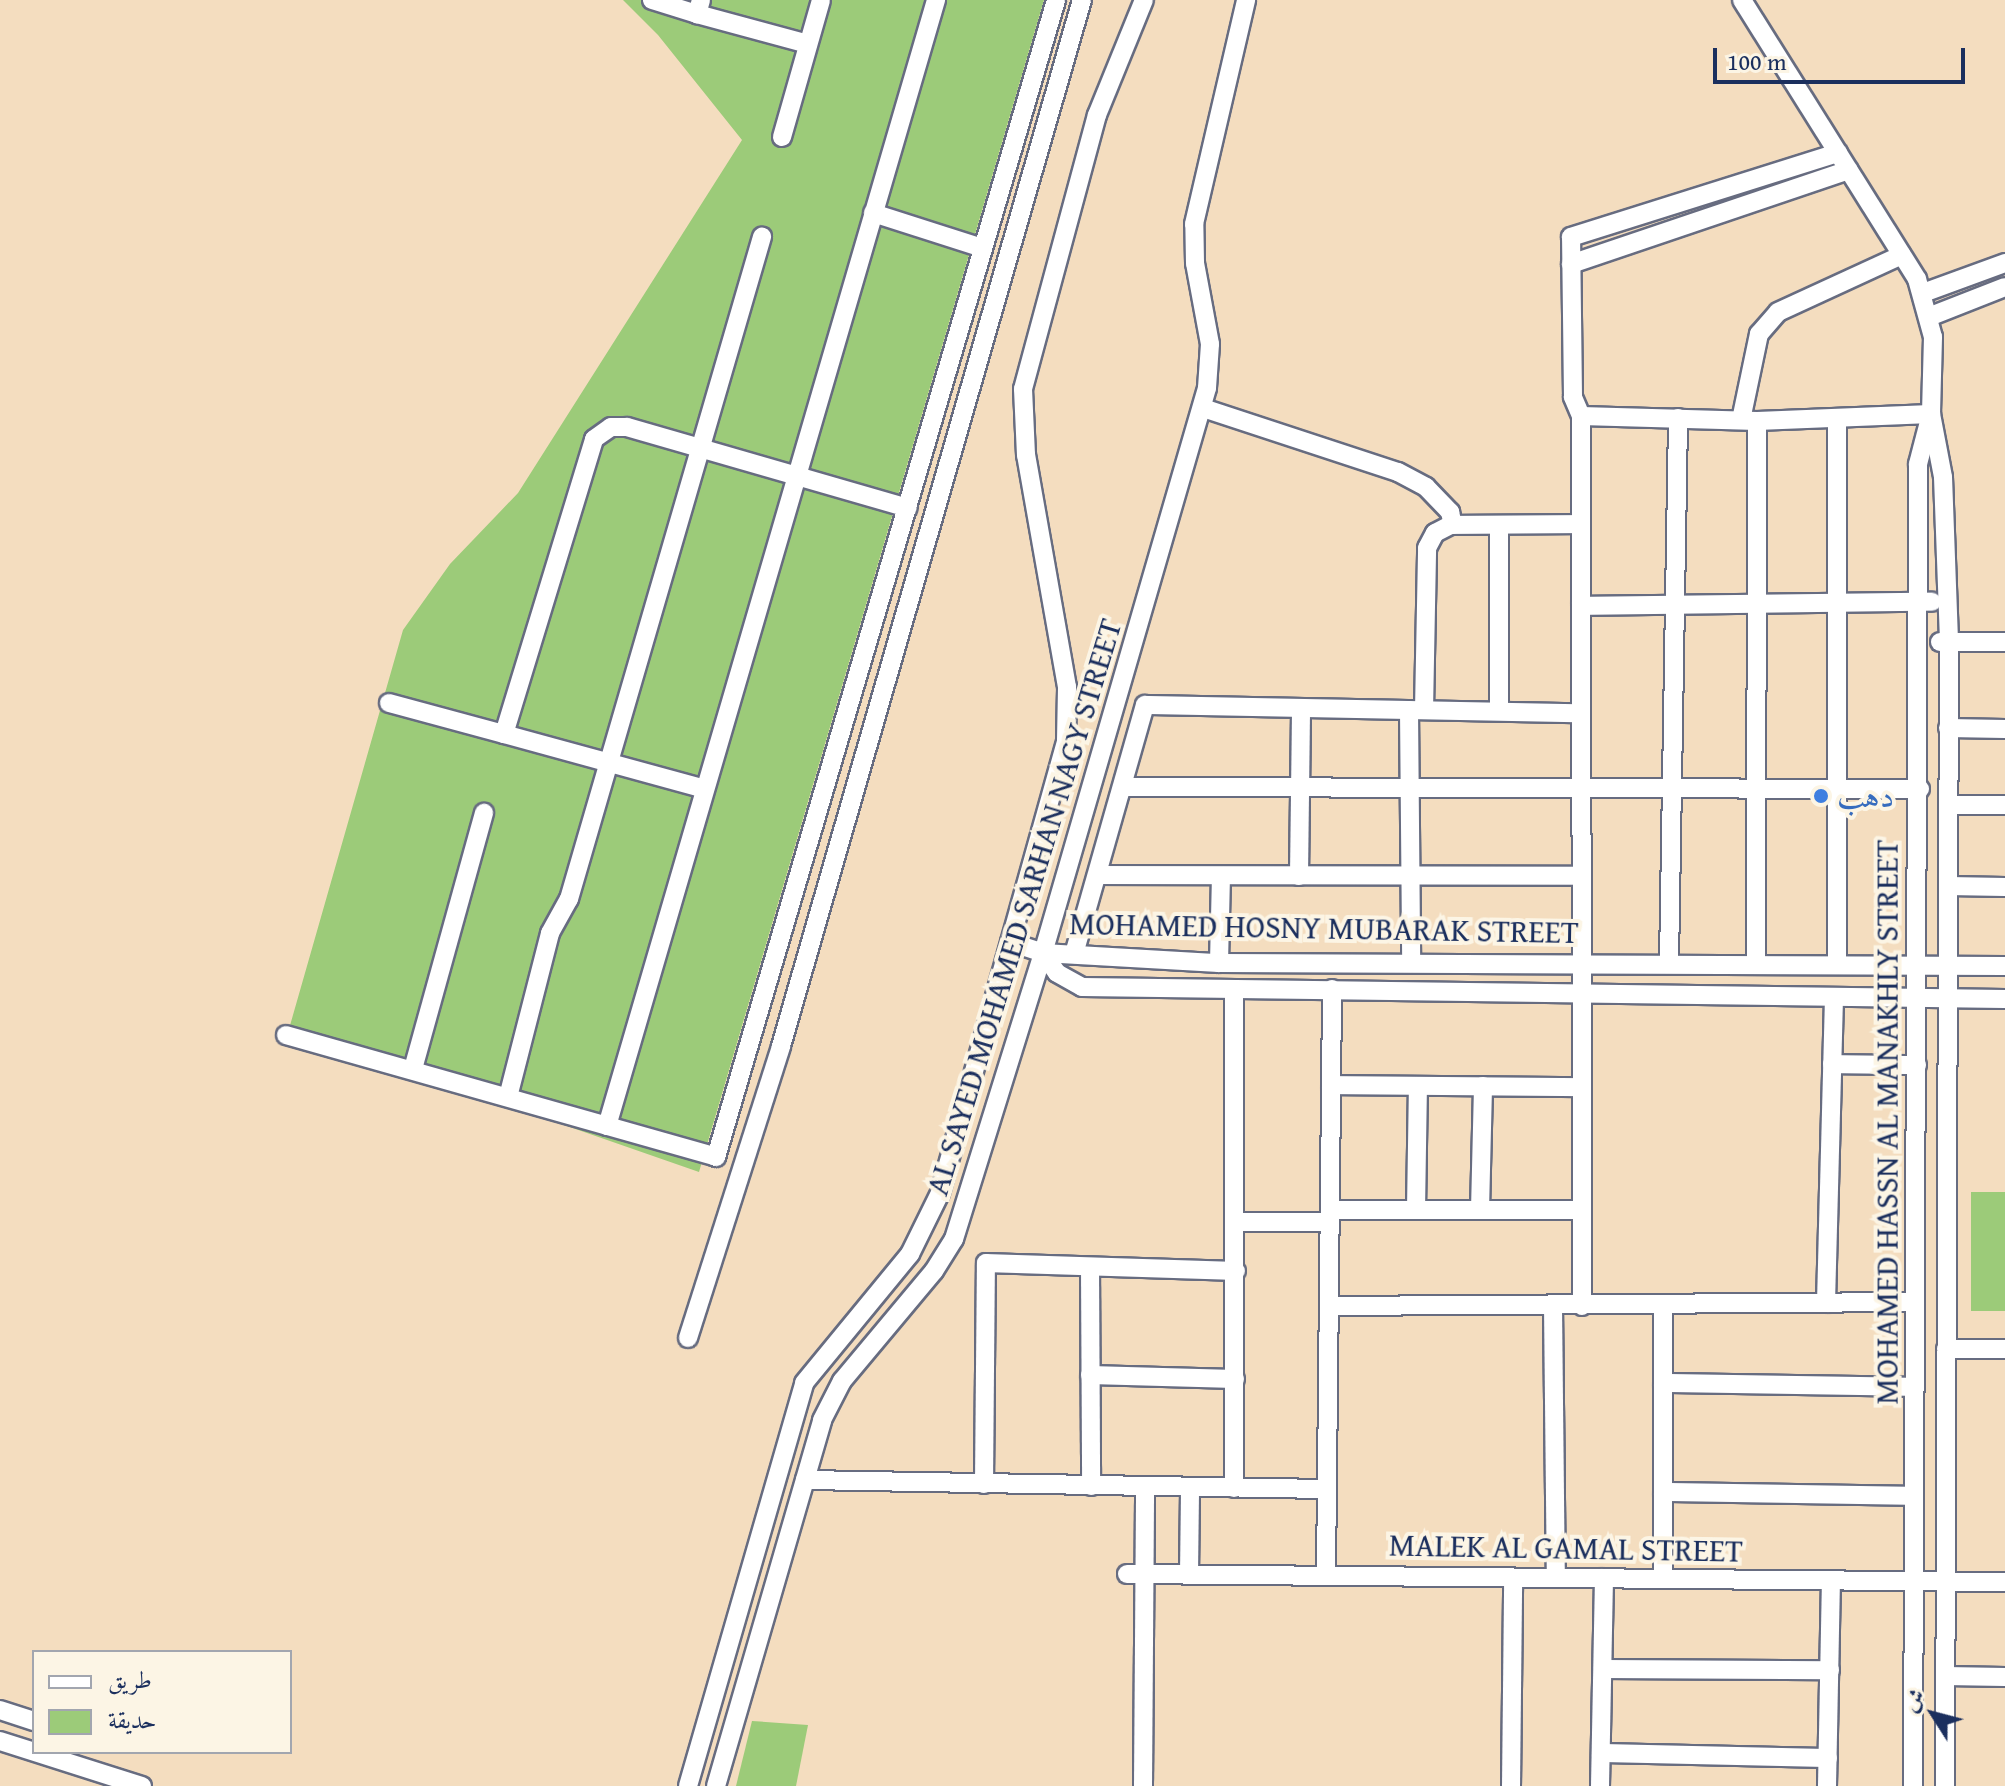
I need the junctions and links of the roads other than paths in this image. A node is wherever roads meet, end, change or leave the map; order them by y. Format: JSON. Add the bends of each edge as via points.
{"nodes":[{"id":1,"x":652,"y":0,"type":"edge"},
{"id":2,"x":821,"y":0,"type":"edge"},
{"id":3,"x":936,"y":0,"type":"edge"},
{"id":4,"x":1056,"y":0,"type":"edge"},
{"id":5,"x":1082,"y":0,"type":"edge"},
{"id":6,"x":1144,"y":0,"type":"edge"},
{"id":7,"x":1246,"y":0,"type":"edge"},
{"id":8,"x":1747,"y":2,"type":"edge"},
{"id":9,"x":699,"y":7,"type":"edge"},
{"id":10,"x":808,"y":44,"type":"junction"},
{"id":11,"x":782,"y":137,"type":"dead end"},
{"id":12,"x":1838,"y":153,"type":"junction"},
{"id":13,"x":1849,"y":170,"type":"junction"},
{"id":14,"x":1701,"y":197,"type":"junction"},
{"id":15,"x":873,"y":213,"type":"junction"},
{"id":16,"x":1708,"y":216,"type":"junction"},
{"id":17,"x":762,"y":237,"type":"dead end"},
{"id":18,"x":983,"y":248,"type":"junction"},
{"id":19,"x":1902,"y":255,"type":"junction"},
{"id":20,"x":2005,"y":263,"type":"edge"},
{"id":21,"x":1571,"y":264,"type":"junction"},
{"id":22,"x":2005,"y":287,"type":"edge"},
{"id":23,"x":1923,"y":293,"type":"junction"},
{"id":24,"x":1931,"y":316,"type":"junction"},
{"id":25,"x":1203,"y":408,"type":"junction"},
{"id":26,"x":1931,"y":414,"type":"junction"},
{"id":27,"x":1581,"y":416,"type":"junction"},
{"id":28,"x":1678,"y":418,"type":"junction"},
{"id":29,"x":1837,"y":419,"type":"junction"},
{"id":30,"x":1749,"y":420,"type":"junction"},
{"id":31,"x":701,"y":448,"type":"junction"},
{"id":32,"x":796,"y":473,"type":"junction"},
{"id":33,"x":908,"y":508,"type":"junction"},
{"id":34,"x":1581,"y":524,"type":"junction"},
{"id":35,"x":1453,"y":525,"type":"junction"},
{"id":36,"x":1499,"y":525,"type":"junction"},
{"id":37,"x":1839,"y":601,"type":"junction"},
{"id":38,"x":1920,"y":602,"type":"junction"},
{"id":39,"x":1756,"y":603,"type":"junction"},
{"id":40,"x":1947,"y":603,"type":"junction"},
{"id":41,"x":1675,"y":604,"type":"junction"},
{"id":42,"x":1581,"y":606,"type":"junction"},
{"id":43,"x":877,"y":611,"type":"junction"},
{"id":44,"x":901,"y":618,"type":"junction"},
{"id":45,"x":1921,"y":642,"type":"junction"},
{"id":46,"x":1949,"y":642,"type":"junction"},
{"id":47,"x":2005,"y":642,"type":"edge"},
{"id":48,"x":389,"y":703,"type":"dead end"},
{"id":49,"x":1301,"y":708,"type":"junction"},
{"id":50,"x":1417,"y":710,"type":"junction"},
{"id":51,"x":1499,"y":711,"type":"junction"},
{"id":52,"x":1581,"y":713,"type":"junction"},
{"id":53,"x":1948,"y":728,"type":"junction"},
{"id":54,"x":2005,"y":729,"type":"edge"},
{"id":55,"x":504,"y":734,"type":"junction"},
{"id":56,"x":608,"y":763,"type":"junction"},
{"id":57,"x":1123,"y":787,"type":"junction"},
{"id":58,"x":1300,"y":788,"type":"junction"},
{"id":59,"x":1410,"y":788,"type":"junction"},
{"id":60,"x":1581,"y":788,"type":"junction"},
{"id":61,"x":705,"y":789,"type":"junction"},
{"id":62,"x":1672,"y":789,"type":"junction"},
{"id":63,"x":1756,"y":789,"type":"junction"},
{"id":64,"x":1839,"y":789,"type":"junction"},
{"id":65,"x":1920,"y":789,"type":"junction"},
{"id":66,"x":1948,"y":805,"type":"junction"},
{"id":67,"x":2005,"y":805,"type":"edge"},
{"id":68,"x":484,"y":813,"type":"dead end"},
{"id":69,"x":1098,"y":875,"type":"junction"},
{"id":70,"x":1221,"y":876,"type":"junction"},
{"id":71,"x":1299,"y":876,"type":"junction"},
{"id":72,"x":1410,"y":876,"type":"junction"},
{"id":73,"x":1582,"y":876,"type":"junction"},
{"id":74,"x":1948,"y":886,"type":"junction"},
{"id":75,"x":2005,"y":887,"type":"edge"},
{"id":76,"x":1010,"y":942,"type":"junction"},
{"id":77,"x":1043,"y":953,"type":"junction"},
{"id":78,"x":1074,"y":954,"type":"junction"},
{"id":79,"x":1219,"y":963,"type":"junction"},
{"id":80,"x":1411,"y":963,"type":"junction"},
{"id":81,"x":1582,"y":963,"type":"junction"},
{"id":82,"x":1669,"y":963,"type":"junction"},
{"id":83,"x":1756,"y":964,"type":"junction"},
{"id":84,"x":1837,"y":965,"type":"junction"},
{"id":85,"x":1918,"y":966,"type":"junction"},
{"id":86,"x":1948,"y":966,"type":"junction"},
{"id":87,"x":2005,"y":966,"type":"edge"},
{"id":88,"x":1332,"y":989,"type":"junction"},
{"id":89,"x":1234,"y":990,"type":"junction"},
{"id":90,"x":1582,"y":996,"type":"junction"},
{"id":91,"x":1834,"y":998,"type":"junction"},
{"id":92,"x":1918,"y":999,"type":"junction"},
{"id":93,"x":1948,"y":999,"type":"junction"},
{"id":94,"x":2005,"y":999,"type":"edge"},
{"id":95,"x":286,"y":1035,"type":"dead end"},
{"id":96,"x":1832,"y":1064,"type":"junction"},
{"id":97,"x":1917,"y":1065,"type":"junction"},
{"id":98,"x":413,"y":1069,"type":"junction"},
{"id":99,"x":1331,"y":1085,"type":"junction"},
{"id":100,"x":1418,"y":1086,"type":"junction"},
{"id":101,"x":1483,"y":1086,"type":"junction"},
{"id":102,"x":1582,"y":1087,"type":"junction"},
{"id":103,"x":508,"y":1097,"type":"junction"},
{"id":104,"x":607,"y":1126,"type":"junction"},
{"id":105,"x":1416,"y":1210,"type":"junction"},
{"id":106,"x":1480,"y":1210,"type":"junction"},
{"id":107,"x":1582,"y":1210,"type":"junction"},
{"id":108,"x":1330,"y":1216,"type":"junction"},
{"id":109,"x":1237,"y":1222,"type":"junction"},
{"id":110,"x":1090,"y":1268,"type":"junction"},
{"id":111,"x":1236,"y":1271,"type":"junction"},
{"id":112,"x":1915,"y":1302,"type":"junction"},
{"id":113,"x":1826,"y":1303,"type":"junction"},
{"id":114,"x":1663,"y":1304,"type":"junction"},
{"id":115,"x":1329,"y":1306,"type":"junction"},
{"id":116,"x":1553,"y":1306,"type":"junction"},
{"id":117,"x":1582,"y":1306,"type":"junction"},
{"id":118,"x":688,"y":1338,"type":"dead end"},
{"id":119,"x":1946,"y":1349,"type":"junction"},
{"id":120,"x":2005,"y":1349,"type":"edge"},
{"id":121,"x":1090,"y":1375,"type":"junction"},
{"id":122,"x":1235,"y":1379,"type":"junction"},
{"id":123,"x":1663,"y":1383,"type":"junction"},
{"id":124,"x":1914,"y":1387,"type":"junction"},
{"id":125,"x":805,"y":1480,"type":"junction"},
{"id":126,"x":984,"y":1484,"type":"junction"},
{"id":127,"x":1091,"y":1486,"type":"junction"},
{"id":128,"x":1145,"y":1487,"type":"junction"},
{"id":129,"x":1190,"y":1487,"type":"junction"},
{"id":130,"x":1234,"y":1488,"type":"junction"},
{"id":131,"x":1327,"y":1489,"type":"junction"},
{"id":132,"x":1663,"y":1492,"type":"junction"},
{"id":133,"x":1914,"y":1496,"type":"junction"},
{"id":134,"x":1136,"y":1574,"type":"junction"},
{"id":135,"x":1189,"y":1574,"type":"junction"},
{"id":136,"x":1326,"y":1576,"type":"junction"},
{"id":137,"x":1513,"y":1578,"type":"junction"},
{"id":138,"x":1556,"y":1578,"type":"junction"},
{"id":139,"x":1604,"y":1578,"type":"junction"},
{"id":140,"x":1663,"y":1579,"type":"junction"},
{"id":141,"x":1831,"y":1581,"type":"junction"},
{"id":142,"x":1913,"y":1581,"type":"junction"},
{"id":143,"x":1946,"y":1582,"type":"junction"},
{"id":144,"x":2005,"y":1582,"type":"edge"},
{"id":145,"x":1603,"y":1669,"type":"junction"},
{"id":146,"x":1830,"y":1670,"type":"junction"},
{"id":147,"x":1945,"y":1676,"type":"junction"},
{"id":148,"x":2005,"y":1677,"type":"edge"},
{"id":149,"x":0,"y":1710,"type":"edge"},
{"id":150,"x":32,"y":1720,"type":"edge"},
{"id":151,"x":0,"y":1741,"type":"edge"},
{"id":152,"x":32,"y":1751,"type":"edge"},
{"id":153,"x":1601,"y":1753,"type":"junction"},
{"id":154,"x":42,"y":1754,"type":"edge"},
{"id":155,"x":79,"y":1754,"type":"edge"},
{"id":156,"x":1828,"y":1758,"type":"junction"},
{"id":157,"x":90,"y":1769,"type":"junction"},
{"id":158,"x":142,"y":1786,"type":"edge"},
{"id":159,"x":688,"y":1786,"type":"edge"},
{"id":160,"x":716,"y":1786,"type":"edge"},
{"id":161,"x":1143,"y":1786,"type":"edge"},
{"id":162,"x":1511,"y":1786,"type":"edge"},
{"id":163,"x":1600,"y":1786,"type":"edge"},
{"id":164,"x":1827,"y":1786,"type":"edge"},
{"id":165,"x":1913,"y":1786,"type":"edge"},
{"id":166,"x":1945,"y":1786,"type":"edge"}],
"edges":[{"from":1,"to":9,"type":"street"},
{"from":2,"to":10,"type":"street"},
{"from":3,"to":15,"type":"street"},
{"from":4,"to":18,"type":"street"},
{"from":5,"to":44,"type":"street"},
{"from":6,"to":76,"type":"street","name":"AL SAYED MOHAMED SARHAN NAGY STREET","via":[[1097,115],[1025,369],[1023,433],[1069,706],[1066,741]]},
{"from":7,"to":25,"type":"street","name":"AL SAYED MOHAMED SARHAN NAGY STREET","via":[[1195,216],[1195,263],[1210,344]]},
{"from":8,"to":12,"type":"street","name":"MOHAMED HASSN AL MANAKHLY STREET"},
{"from":9,"to":10,"type":"street"},
{"from":10,"to":11,"type":"street"},
{"from":12,"to":13,"type":"street","name":"MOHAMED HASSN AL MANAKHLY STREET"},
{"from":12,"to":14,"type":"street"},
{"from":13,"to":16,"type":"street"},
{"from":13,"to":19,"type":"street","name":"MOHAMED HASSN AL MANAKHLY STREET"},
{"from":14,"to":16,"type":"street"},
{"from":14,"to":21,"type":"street","via":[[1571,237]]},
{"from":15,"to":18,"type":"street"},
{"from":15,"to":32,"type":"street"},
{"from":16,"to":21,"type":"street"},
{"from":17,"to":31,"type":"street"},
{"from":18,"to":33,"type":"street"},
{"from":19,"to":23,"type":"street","name":"MOHAMED HASSN AL MANAKHLY STREET"},
{"from":19,"to":30,"type":"street","via":[[1778,312],[1759,334]]},
{"from":20,"to":23,"type":"street"},
{"from":21,"to":27,"type":"street","via":[[1573,397]]},
{"from":22,"to":24,"type":"street"},
{"from":23,"to":24,"type":"street","name":"MOHAMED HASSN AL MANAKHLY STREET"},
{"from":24,"to":26,"type":"street","name":"MOHAMED HASSN AL MANAKHLY STREET"},
{"from":25,"to":35,"type":"street","via":[[1398,472],[1426,487],[1450,512]]},
{"from":25,"to":77,"type":"street","name":"AL SAYED MOHAMED SARHAN NAGY STREET"},
{"from":26,"to":29,"type":"street"},
{"from":26,"to":38,"type":"street","name":"MOHAMED HASSN AL MANAKHLY STREET","via":[[1918,464]]},
{"from":26,"to":40,"type":"street","name":"MOHAMED HASSN AL MANAKHLY STREET","via":[[1943,469]]},
{"from":27,"to":28,"type":"street"},
{"from":27,"to":34,"type":"street"},
{"from":28,"to":30,"type":"street"},
{"from":28,"to":41,"type":"street"},
{"from":29,"to":30,"type":"street"},
{"from":29,"to":37,"type":"street"},
{"from":30,"to":39,"type":"street"},
{"from":31,"to":32,"type":"street"},
{"from":31,"to":55,"type":"street","via":[[627,427],[611,427],[594,439]]},
{"from":31,"to":56,"type":"street"},
{"from":32,"to":33,"type":"street"},
{"from":32,"to":61,"type":"street"},
{"from":33,"to":43,"type":"street"},
{"from":34,"to":36,"type":"street"},
{"from":34,"to":42,"type":"street"},
{"from":35,"to":36,"type":"street"},
{"from":35,"to":50,"type":"street","via":[[1435,533],[1427,548]]},
{"from":36,"to":51,"type":"street"},
{"from":37,"to":38,"type":"street"},
{"from":37,"to":39,"type":"street"},
{"from":37,"to":64,"type":"street"},
{"from":38,"to":40,"type":"street"},
{"from":38,"to":45,"type":"street","name":"MOHAMED HASSN AL MANAKHLY STREET"},
{"from":39,"to":41,"type":"street"},
{"from":39,"to":63,"type":"street"},
{"from":40,"to":46,"type":"street","name":"MOHAMED HASSN AL MANAKHLY STREET"},
{"from":41,"to":42,"type":"street"},
{"from":41,"to":62,"type":"street"},
{"from":42,"to":52,"type":"street"},
{"from":43,"to":44,"type":"street"},
{"from":43,"to":104,"type":"street","via":[[716,1157]]},
{"from":44,"to":118,"type":"street","via":[[781,1046]]},
{"from":45,"to":46,"type":"street"},
{"from":45,"to":65,"type":"street","name":"MOHAMED HASSN AL MANAKHLY STREET"},
{"from":46,"to":47,"type":"street"},
{"from":46,"to":53,"type":"street","name":"MOHAMED HASSN AL MANAKHLY STREET"},
{"from":48,"to":55,"type":"street"},
{"from":49,"to":50,"type":"street"},
{"from":49,"to":57,"type":"street","via":[[1145,705]]},
{"from":49,"to":58,"type":"street"},
{"from":50,"to":51,"type":"street"},
{"from":50,"to":59,"type":"street"},
{"from":51,"to":52,"type":"street"},
{"from":52,"to":60,"type":"street"},
{"from":53,"to":54,"type":"street"},
{"from":53,"to":66,"type":"street","name":"MOHAMED HASSN AL MANAKHLY STREET"},
{"from":55,"to":56,"type":"street"},
{"from":56,"to":61,"type":"street"},
{"from":56,"to":103,"type":"street","via":[[569,899],[550,933]]},
{"from":57,"to":58,"type":"street"},
{"from":57,"to":69,"type":"street"},
{"from":58,"to":59,"type":"street"},
{"from":58,"to":71,"type":"street"},
{"from":59,"to":60,"type":"street"},
{"from":59,"to":72,"type":"street"},
{"from":60,"to":62,"type":"street"},
{"from":60,"to":73,"type":"street"},
{"from":61,"to":104,"type":"street"},
{"from":62,"to":63,"type":"street"},
{"from":62,"to":82,"type":"street"},
{"from":63,"to":64,"type":"street"},
{"from":63,"to":83,"type":"street"},
{"from":64,"to":65,"type":"street"},
{"from":64,"to":84,"type":"street"},
{"from":65,"to":85,"type":"street","name":"MOHAMED HASSN AL MANAKHLY STREET"},
{"from":66,"to":67,"type":"street"},
{"from":66,"to":74,"type":"street","name":"MOHAMED HASSN AL MANAKHLY STREET"},
{"from":68,"to":98,"type":"street"},
{"from":69,"to":70,"type":"street"},
{"from":69,"to":78,"type":"street"},
{"from":70,"to":71,"type":"street"},
{"from":70,"to":79,"type":"street"},
{"from":71,"to":72,"type":"street"},
{"from":72,"to":73,"type":"street"},
{"from":72,"to":80,"type":"street"},
{"from":73,"to":81,"type":"street"},
{"from":74,"to":75,"type":"street"},
{"from":74,"to":86,"type":"street","name":"MOHAMED HASSN AL MANAKHLY STREET"},
{"from":76,"to":77,"type":"street"},
{"from":76,"to":159,"type":"street","name":"AL SAYED MOHAMED SARHAN NAGY STREET","via":[[932,1215],[910,1254],[800,1393]]},
{"from":77,"to":78,"type":"street","name":"MOHAMED HOSNY MUBARAK STREET"},
{"from":77,"to":89,"type":"street","name":"MOHAMED HOSNY MUBARAK STREET","via":[[1057,973],[1082,987]]},
{"from":77,"to":125,"type":"street","name":"AL SAYED MOHAMED SARHAN NAGY STREET","via":[[961,1224],[934,1271],[835,1392]]},
{"from":78,"to":79,"type":"street","name":"MOHAMED HOSNY MUBARAK STREET"},
{"from":79,"to":80,"type":"street","name":"MOHAMED HOSNY MUBARAK STREET"},
{"from":80,"to":81,"type":"street","name":"MOHAMED HOSNY MUBARAK STREET"},
{"from":81,"to":82,"type":"street","name":"MOHAMED HOSNY MUBARAK STREET"},
{"from":81,"to":90,"type":"street"},
{"from":82,"to":83,"type":"street","name":"MOHAMED HOSNY MUBARAK STREET"},
{"from":83,"to":84,"type":"street","name":"MOHAMED HOSNY MUBARAK STREET"},
{"from":84,"to":85,"type":"street","name":"MOHAMED HOSNY MUBARAK STREET"},
{"from":85,"to":86,"type":"street","name":"MOHAMED HOSNY MUBARAK STREET"},
{"from":85,"to":92,"type":"street","name":"MOHAMED HASSN AL MANAKHLY STREET"},
{"from":86,"to":87,"type":"street","name":"MOHAMED HOSNY MUBARAK STREET"},
{"from":86,"to":93,"type":"street","name":"MOHAMED HASSN AL MANAKHLY STREET"},
{"from":88,"to":89,"type":"street","name":"MOHAMED HOSNY MUBARAK STREET"},
{"from":88,"to":90,"type":"street","name":"MOHAMED HOSNY MUBARAK STREET"},
{"from":88,"to":99,"type":"street"},
{"from":89,"to":109,"type":"street"},
{"from":90,"to":91,"type":"street","name":"MOHAMED HOSNY MUBARAK STREET"},
{"from":90,"to":102,"type":"street"},
{"from":91,"to":92,"type":"street","name":"MOHAMED HOSNY MUBARAK STREET"},
{"from":91,"to":96,"type":"street"},
{"from":92,"to":93,"type":"street","name":"MOHAMED HOSNY MUBARAK STREET"},
{"from":92,"to":97,"type":"street","name":"MOHAMED HASSN AL MANAKHLY STREET"},
{"from":93,"to":94,"type":"street","name":"MOHAMED HOSNY MUBARAK STREET"},
{"from":93,"to":119,"type":"street","name":"MOHAMED HASSN AL MANAKHLY STREET"},
{"from":95,"to":98,"type":"street"},
{"from":96,"to":97,"type":"street"},
{"from":96,"to":113,"type":"street"},
{"from":97,"to":112,"type":"street","name":"MOHAMED HASSN AL MANAKHLY STREET"},
{"from":98,"to":103,"type":"street"},
{"from":99,"to":100,"type":"street"},
{"from":99,"to":108,"type":"street"},
{"from":100,"to":101,"type":"street"},
{"from":100,"to":105,"type":"street"},
{"from":101,"to":102,"type":"street"},
{"from":101,"to":106,"type":"street"},
{"from":102,"to":107,"type":"street"},
{"from":103,"to":104,"type":"street"},
{"from":105,"to":106,"type":"street"},
{"from":105,"to":108,"type":"street"},
{"from":106,"to":107,"type":"street"},
{"from":107,"to":117,"type":"street"},
{"from":108,"to":109,"type":"street"},
{"from":108,"to":115,"type":"street"},
{"from":109,"to":111,"type":"street"},
{"from":110,"to":111,"type":"street"},
{"from":110,"to":121,"type":"street"},
{"from":110,"to":126,"type":"street","via":[[992,1259],[983,1266]]},
{"from":111,"to":122,"type":"street"},
{"from":112,"to":113,"type":"street"},
{"from":112,"to":124,"type":"street","name":"MOHAMED HASSN AL MANAKHLY STREET"},
{"from":113,"to":114,"type":"street"},
{"from":114,"to":117,"type":"street"},
{"from":114,"to":123,"type":"street"},
{"from":115,"to":116,"type":"street"},
{"from":115,"to":131,"type":"street"},
{"from":116,"to":117,"type":"street"},
{"from":116,"to":138,"type":"street"},
{"from":119,"to":120,"type":"street"},
{"from":119,"to":143,"type":"street","name":"MOHAMED HASSN AL MANAKHLY STREET"},
{"from":121,"to":122,"type":"street"},
{"from":121,"to":127,"type":"street"},
{"from":122,"to":130,"type":"street"},
{"from":123,"to":124,"type":"street"},
{"from":123,"to":132,"type":"street"},
{"from":124,"to":133,"type":"street","name":"MOHAMED HASSN AL MANAKHLY STREET"},
{"from":125,"to":126,"type":"street"},
{"from":125,"to":160,"type":"street","name":"AL SAYED MOHAMED SARHAN NAGY STREET"},
{"from":126,"to":127,"type":"street"},
{"from":127,"to":128,"type":"street"},
{"from":128,"to":129,"type":"street"},
{"from":128,"to":134,"type":"street"},
{"from":129,"to":130,"type":"street"},
{"from":129,"to":135,"type":"street"},
{"from":130,"to":131,"type":"street"},
{"from":131,"to":136,"type":"street"},
{"from":132,"to":133,"type":"street"},
{"from":132,"to":140,"type":"street"},
{"from":133,"to":142,"type":"street","name":"MOHAMED HASSN AL MANAKHLY STREET"},
{"from":134,"to":135,"type":"street","name":"MALEK AL GAMAL STREET"},
{"from":134,"to":161,"type":"street"},
{"from":135,"to":136,"type":"street","name":"MALEK AL GAMAL STREET"},
{"from":136,"to":137,"type":"street","name":"MALEK AL GAMAL STREET"},
{"from":137,"to":138,"type":"street","name":"MALEK AL GAMAL STREET"},
{"from":137,"to":162,"type":"street"},
{"from":138,"to":139,"type":"street","name":"MALEK AL GAMAL STREET"},
{"from":139,"to":140,"type":"street","name":"MALEK AL GAMAL STREET"},
{"from":139,"to":145,"type":"street"},
{"from":140,"to":141,"type":"street","name":"MALEK AL GAMAL STREET"},
{"from":141,"to":142,"type":"street","name":"MALEK AL GAMAL STREET"},
{"from":141,"to":146,"type":"street"},
{"from":142,"to":143,"type":"street","name":"MALEK AL GAMAL STREET"},
{"from":142,"to":165,"type":"street","name":"MOHAMED HASSN AL MANAKHLY STREET"},
{"from":143,"to":144,"type":"street","name":"MALEK AL GAMAL STREET"},
{"from":143,"to":147,"type":"street","name":"MOHAMED HASSN AL MANAKHLY STREET"},
{"from":145,"to":146,"type":"street"},
{"from":145,"to":153,"type":"street"},
{"from":146,"to":156,"type":"street"},
{"from":147,"to":148,"type":"street"},
{"from":147,"to":166,"type":"street","name":"MOHAMED HASSN AL MANAKHLY STREET"},
{"from":149,"to":150,"type":"street"},
{"from":151,"to":152,"type":"street"},
{"from":153,"to":156,"type":"street"},
{"from":153,"to":163,"type":"street"},
{"from":154,"to":157,"type":"street"},
{"from":155,"to":157,"type":"street"},
{"from":156,"to":164,"type":"street"},
{"from":157,"to":158,"type":"street"}]}
